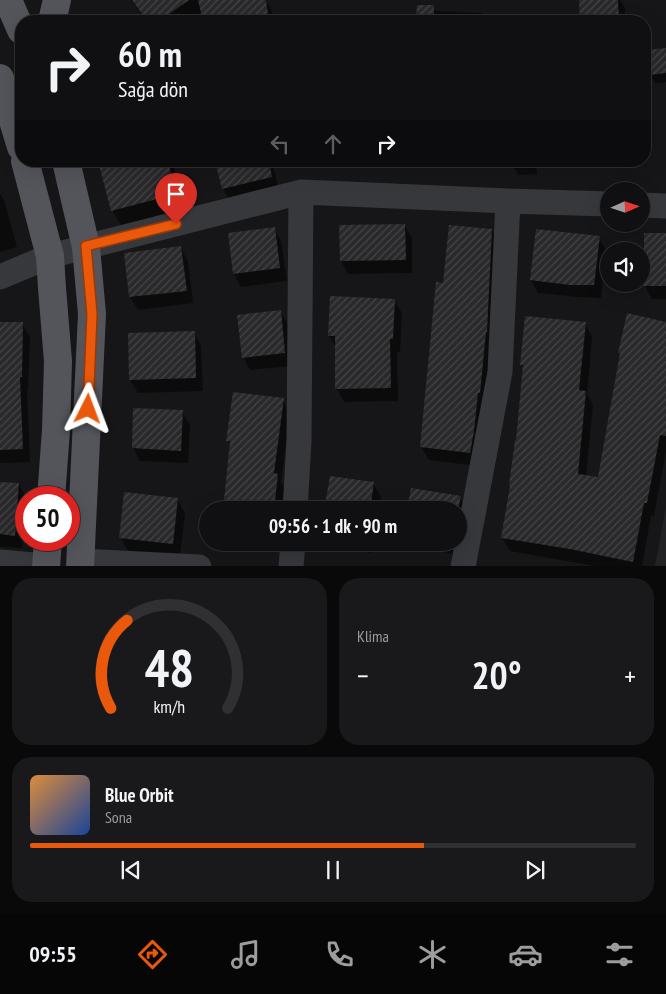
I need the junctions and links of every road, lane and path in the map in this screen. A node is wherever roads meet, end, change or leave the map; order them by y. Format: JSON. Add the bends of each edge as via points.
{"nodes":[{"id":1,"x":8,"y":0,"type":"edge"},
{"id":2,"x":57,"y":0,"type":"edge"},
{"id":3,"x":53,"y":15,"type":"edge"},
{"id":4,"x":15,"y":16,"type":"edge"},
{"id":5,"x":0,"y":78,"type":"edge"},
{"id":6,"x":4,"y":100,"type":"edge"},
{"id":7,"x":15,"y":130,"type":"edge"},
{"id":8,"x":27,"y":167,"type":"edge"},
{"id":9,"x":67,"y":167,"type":"edge"},
{"id":10,"x":300,"y":192,"type":"junction"},
{"id":11,"x":508,"y":201,"type":"junction"},
{"id":12,"x":600,"y":204,"type":"edge"},
{"id":13,"x":650,"y":205,"type":"edge"},
{"id":14,"x":666,"y":206,"type":"edge"},
{"id":15,"x":86,"y":246,"type":"junction"},
{"id":16,"x":50,"y":256,"type":"junction"},
{"id":17,"x":0,"y":277,"type":"edge"},
{"id":18,"x":52,"y":486,"type":"edge"},
{"id":19,"x":295,"y":501,"type":"edge"},
{"id":20,"x":47,"y":551,"type":"edge"},
{"id":21,"x":292,"y":551,"type":"edge"},
{"id":22,"x":0,"y":562,"type":"edge"},
{"id":23,"x":80,"y":564,"type":"edge"},
{"id":24,"x":46,"y":566,"type":"edge"},
{"id":25,"x":199,"y":566,"type":"edge"},
{"id":26,"x":291,"y":566,"type":"edge"},
{"id":27,"x":463,"y":566,"type":"edge"}],
"edges":[{"from":1,"to":4,"type":"main road"},
{"from":2,"to":3,"type":"main road"},
{"from":5,"to":6,"type":"main road"},
{"from":6,"to":7,"type":"main road"},
{"from":8,"to":16,"type":"main road"},
{"from":9,"to":15,"type":"main road"},
{"from":10,"to":11,"type":"street"},
{"from":10,"to":15,"type":"street"},
{"from":10,"to":19,"type":"street","via":[[299,441]]},
{"from":11,"to":12,"type":"street"},
{"from":11,"to":27,"type":"street","via":[[500,372]]},
{"from":13,"to":14,"type":"street"},
{"from":15,"to":16,"type":"street"},
{"from":15,"to":23,"type":"main road","via":[[92,314]]},
{"from":16,"to":17,"type":"street"},
{"from":16,"to":18,"type":"main road","via":[[58,361]]},
{"from":20,"to":24,"type":"main road"},
{"from":21,"to":26,"type":"street"},
{"from":22,"to":24,"type":"street"},
{"from":23,"to":25,"type":"street"}]}
